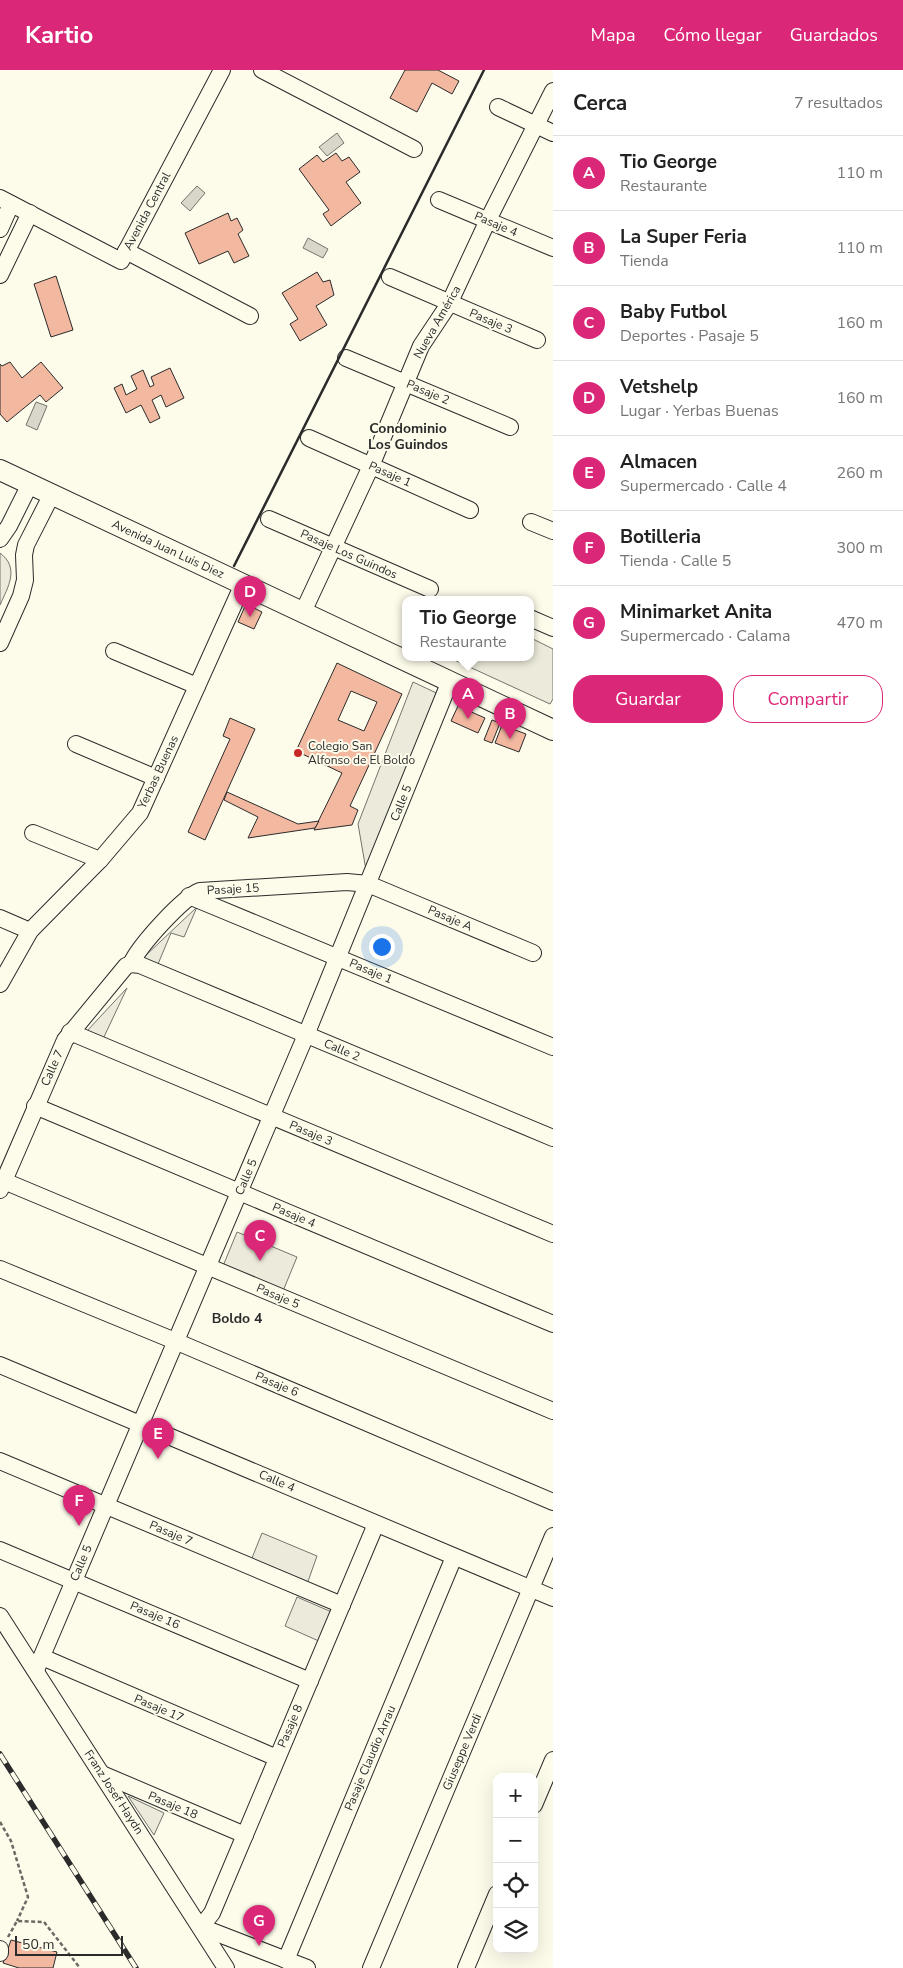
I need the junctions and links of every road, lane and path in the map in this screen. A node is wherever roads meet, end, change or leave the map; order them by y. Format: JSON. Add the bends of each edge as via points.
{"nodes":[{"id":1,"x":222,"y":70,"type":"edge"},
{"id":2,"x":262,"y":70,"type":"edge"},
{"id":3,"x":553,"y":91,"type":"edge"},
{"id":4,"x":498,"y":107,"type":"dead end"},
{"id":5,"x":535,"y":125,"type":"junction"},
{"id":6,"x":553,"y":133,"type":"edge"},
{"id":7,"x":414,"y":150,"type":"dead end"},
{"id":8,"x":439,"y":200,"type":"dead end"},
{"id":9,"x":6,"y":201,"type":"edge"},
{"id":10,"x":30,"y":214,"type":"junction"},
{"id":11,"x":488,"y":220,"type":"junction"},
{"id":12,"x":0,"y":229,"type":"edge"},
{"id":13,"x":553,"y":248,"type":"edge"},
{"id":14,"x":126,"y":251,"type":"junction"},
{"id":15,"x":0,"y":275,"type":"edge"},
{"id":16,"x":390,"y":277,"type":"dead end"},
{"id":17,"x":449,"y":304,"type":"junction"},
{"id":18,"x":250,"y":316,"type":"dead end"},
{"id":19,"x":537,"y":340,"type":"dead end"},
{"id":20,"x":346,"y":358,"type":"dead end"},
{"id":21,"x":405,"y":382,"type":"junction"},
{"id":22,"x":510,"y":427,"type":"dead end"},
{"id":23,"x":309,"y":438,"type":"dead end"},
{"id":24,"x":371,"y":466,"type":"junction"},
{"id":25,"x":0,"y":470,"type":"edge"},
{"id":26,"x":30,"y":484,"type":"junction"},
{"id":27,"x":52,"y":494,"type":"junction"},
{"id":28,"x":470,"y":510,"type":"dead end"},
{"id":29,"x":269,"y":519,"type":"dead end"},
{"id":30,"x":532,"y":522,"type":"dead end"},
{"id":31,"x":553,"y":531,"type":"edge"},
{"id":32,"x":0,"y":539,"type":"edge"},
{"id":33,"x":333,"y":547,"type":"junction"},
{"id":34,"x":243,"y":584,"type":"junction"},
{"id":35,"x":430,"y":589,"type":"dead end"},
{"id":36,"x":304,"y":612,"type":"junction"},
{"id":37,"x":534,"y":620,"type":"edge"},
{"id":38,"x":553,"y":628,"type":"edge"},
{"id":39,"x":0,"y":643,"type":"edge"},
{"id":40,"x":114,"y":651,"type":"dead end"},
{"id":41,"x":402,"y":658,"type":"edge"},
{"id":42,"x":408,"y":661,"type":"edge"},
{"id":43,"x":450,"y":681,"type":"junction"},
{"id":44,"x":197,"y":686,"type":"junction"},
{"id":45,"x":552,"y":726,"type":"edge"},
{"id":46,"x":76,"y":744,"type":"dead end"},
{"id":47,"x":156,"y":778,"type":"junction"},
{"id":48,"x":34,"y":833,"type":"dead end"},
{"id":49,"x":100,"y":860,"type":"junction"},
{"id":50,"x":368,"y":884,"type":"junction"},
{"id":51,"x":189,"y":896,"type":"junction"},
{"id":52,"x":0,"y":918,"type":"edge"},
{"id":53,"x":30,"y":932,"type":"junction"},
{"id":54,"x":532,"y":953,"type":"dead end"},
{"id":55,"x":338,"y":957,"type":"junction"},
{"id":56,"x":131,"y":964,"type":"junction"},
{"id":57,"x":0,"y":984,"type":"edge"},
{"id":58,"x":70,"y":1032,"type":"junction"},
{"id":59,"x":306,"y":1035,"type":"junction"},
{"id":60,"x":553,"y":1047,"type":"edge"},
{"id":61,"x":35,"y":1106,"type":"junction"},
{"id":62,"x":271,"y":1117,"type":"junction"},
{"id":63,"x":553,"y":1138,"type":"edge"},
{"id":64,"x":2,"y":1185,"type":"edge"},
{"id":65,"x":239,"y":1192,"type":"junction"},
{"id":66,"x":553,"y":1234,"type":"edge"},
{"id":67,"x":207,"y":1266,"type":"junction"},
{"id":68,"x":0,"y":1269,"type":"edge"},
{"id":69,"x":553,"y":1324,"type":"edge"},
{"id":70,"x":175,"y":1341,"type":"junction"},
{"id":71,"x":0,"y":1365,"type":"edge"},
{"id":72,"x":553,"y":1410,"type":"edge"},
{"id":73,"x":139,"y":1424,"type":"junction"},
{"id":74,"x":0,"y":1461,"type":"edge"},
{"id":75,"x":553,"y":1502,"type":"edge"},
{"id":76,"x":105,"y":1505,"type":"junction"},
{"id":77,"x":376,"y":1524,"type":"junction"},
{"id":78,"x":553,"y":1536,"type":"edge"},
{"id":79,"x":0,"y":1550,"type":"edge"},
{"id":80,"x":454,"y":1557,"type":"junction"},
{"id":81,"x":74,"y":1581,"type":"junction"},
{"id":82,"x":531,"y":1589,"type":"junction"},
{"id":83,"x":553,"y":1598,"type":"edge"},
{"id":84,"x":342,"y":1605,"type":"junction"},
{"id":85,"x":0,"y":1616,"type":"edge"},
{"id":86,"x":39,"y":1664,"type":"junction"},
{"id":87,"x":310,"y":1680,"type":"junction"},
{"id":88,"x":277,"y":1758,"type":"junction"},
{"id":89,"x":553,"y":1760,"type":"edge"},
{"id":90,"x":102,"y":1774,"type":"junction"},
{"id":91,"x":538,"y":1796,"type":"edge"},
{"id":92,"x":0,"y":1822,"type":"edge"},
{"id":93,"x":244,"y":1835,"type":"junction"},
{"id":94,"x":493,"y":1904,"type":"edge"},
{"id":95,"x":17,"y":1921,"type":"junction"},
{"id":96,"x":201,"y":1928,"type":"junction"},
{"id":97,"x":0,"y":1950,"type":"edge"},
{"id":98,"x":286,"y":1960,"type":"junction"},
{"id":99,"x":80,"y":1968,"type":"edge"},
{"id":100,"x":226,"y":1968,"type":"edge"},
{"id":101,"x":307,"y":1968,"type":"edge"},
{"id":102,"x":371,"y":1968,"type":"edge"},
{"id":103,"x":466,"y":1968,"type":"edge"}],
"edges":[{"from":1,"to":14,"type":"street","name":"Avenida Central"},
{"from":2,"to":7,"type":"street"},
{"from":3,"to":5,"type":"street","name":"Nueva América"},
{"from":4,"to":5,"type":"street"},
{"from":5,"to":6,"type":"street"},
{"from":5,"to":11,"type":"street","name":"Nueva América"},
{"from":8,"to":11,"type":"street","name":"Pasaje 4"},
{"from":9,"to":10,"type":"street","name":"Avenida Central"},
{"from":9,"to":12,"type":"street","name":"Avenida Central"},
{"from":10,"to":14,"type":"street","name":"Avenida Central","via":[[121,261]]},
{"from":10,"to":15,"type":"street"},
{"from":11,"to":13,"type":"street","name":"Pasaje 4"},
{"from":11,"to":17,"type":"street","name":"Nueva América"},
{"from":14,"to":18,"type":"street"},
{"from":16,"to":17,"type":"street","name":"Pasaje 3"},
{"from":17,"to":19,"type":"street","name":"Pasaje 3"},
{"from":17,"to":21,"type":"street","name":"Nueva América","via":[[421,346]]},
{"from":20,"to":21,"type":"street","name":"Pasaje 2"},
{"from":21,"to":22,"type":"street","name":"Pasaje 2"},
{"from":21,"to":24,"type":"street","name":"Nueva América"},
{"from":23,"to":24,"type":"street","name":"Pasaje 1"},
{"from":24,"to":28,"type":"street","name":"Pasaje 1"},
{"from":24,"to":33,"type":"street","name":"Nueva América"},
{"from":25,"to":26,"type":"main road","name":"Avenida Juan Luis Diez"},
{"from":26,"to":27,"type":"main road","name":"Avenida Juan Luis Diez"},
{"from":26,"to":32,"type":"street"},
{"from":27,"to":34,"type":"main road","name":"Avenida Juan Luis Diez"},
{"from":27,"to":39,"type":"street","via":[[26,545],[21,596]]},
{"from":29,"to":33,"type":"street","name":"Pasaje Los Guindos"},
{"from":30,"to":31,"type":"street"},
{"from":33,"to":35,"type":"street","name":"Pasaje Los Guindos"},
{"from":33,"to":36,"type":"street","name":"Nueva América"},
{"from":34,"to":36,"type":"main road","name":"Avenida Juan Luis Diez"},
{"from":34,"to":44,"type":"street","name":"Yerbas Buenas"},
{"from":36,"to":41,"type":"main road","name":"Avenida Juan Luis Diez"},
{"from":37,"to":38,"type":"street"},
{"from":40,"to":44,"type":"street"},
{"from":42,"to":43,"type":"main road","name":"Avenida Juan Luis Diez"},
{"from":43,"to":45,"type":"main road","name":"Avenida Juan Luis Diez"},
{"from":43,"to":50,"type":"street","name":"Calle 5"},
{"from":44,"to":47,"type":"street","name":"Yerbas Buenas"},
{"from":46,"to":47,"type":"street"},
{"from":47,"to":49,"type":"street","name":"Yerbas Buenas","via":[[140,813]]},
{"from":48,"to":49,"type":"street"},
{"from":49,"to":53,"type":"street","name":"Yerbas Buenas"},
{"from":50,"to":51,"type":"street","name":"Pasaje 15","via":[[347,882],[200,891]]},
{"from":50,"to":54,"type":"street","name":"Pasaje A"},
{"from":50,"to":55,"type":"street","name":"Calle 5"},
{"from":51,"to":55,"type":"street","name":"Pasaje 1"},
{"from":51,"to":56,"type":"street","name":"Pasaje 15","via":[[137,951]]},
{"from":52,"to":53,"type":"street"},
{"from":53,"to":57,"type":"street","name":"Yerbas Buenas"},
{"from":55,"to":59,"type":"street","name":"Calle 5"},
{"from":55,"to":60,"type":"street","name":"Pasaje 1"},
{"from":56,"to":58,"type":"street","name":"Calle 7"},
{"from":56,"to":59,"type":"street","name":"Calle 2"},
{"from":58,"to":61,"type":"street","name":"Calle 7"},
{"from":58,"to":62,"type":"street","name":"Pasaje 3"},
{"from":59,"to":62,"type":"street","name":"Calle 5"},
{"from":59,"to":63,"type":"street","name":"Calle 2"},
{"from":61,"to":64,"type":"street","name":"Calle 7"},
{"from":61,"to":65,"type":"street","name":"Pasaje 4"},
{"from":62,"to":65,"type":"street","name":"Calle 5"},
{"from":62,"to":66,"type":"street","name":"Pasaje 3"},
{"from":64,"to":67,"type":"street","name":"Pasaje 5"},
{"from":65,"to":67,"type":"street","name":"Calle 5"},
{"from":65,"to":69,"type":"street","name":"Pasaje 4"},
{"from":67,"to":70,"type":"street","name":"Calle 5"},
{"from":67,"to":72,"type":"street","name":"Pasaje 5"},
{"from":68,"to":70,"type":"street","name":"Pasaje 6"},
{"from":70,"to":73,"type":"street","name":"Calle 5"},
{"from":70,"to":75,"type":"street","name":"Pasaje 6"},
{"from":71,"to":73,"type":"street","name":"Calle 4"},
{"from":73,"to":76,"type":"street","name":"Calle 5"},
{"from":73,"to":77,"type":"street","name":"Calle 4"},
{"from":74,"to":76,"type":"street","name":"Pasaje 7"},
{"from":76,"to":81,"type":"street","name":"Calle 5"},
{"from":76,"to":84,"type":"street","name":"Pasaje 7"},
{"from":77,"to":80,"type":"street","name":"Calle 4"},
{"from":77,"to":84,"type":"street","name":"Pasaje 8"},
{"from":78,"to":82,"type":"street","name":"Giuseppe Verdi"},
{"from":79,"to":81,"type":"street","name":"Pasaje 16"},
{"from":80,"to":82,"type":"street","name":"Calle 4"},
{"from":80,"to":98,"type":"street","name":"Pasaje Claudio Arrau"},
{"from":81,"to":86,"type":"street","name":"Calle 5"},
{"from":81,"to":87,"type":"street","name":"Pasaje 16"},
{"from":82,"to":83,"type":"street","name":"Calle 4"},
{"from":82,"to":102,"type":"street","name":"Giuseppe Verdi"},
{"from":84,"to":87,"type":"street","name":"Pasaje 8"},
{"from":85,"to":86,"type":"street","name":"Franz Josef Haydn"},
{"from":86,"to":88,"type":"street","name":"Pasaje 17"},
{"from":86,"to":90,"type":"street","name":"Franz Josef Haydn"},
{"from":87,"to":88,"type":"street","name":"Pasaje 8"},
{"from":88,"to":93,"type":"street","name":"Pasaje 8"},
{"from":89,"to":91,"type":"street"},
{"from":90,"to":93,"type":"street","name":"Pasaje 18"},
{"from":90,"to":96,"type":"street","name":"Franz Josef Haydn"},
{"from":92,"to":95,"type":"path","via":[[11,1841],[28,1896]]},
{"from":93,"to":96,"type":"street","name":"Pasaje 8","via":[[212,1913]]},
{"from":94,"to":103,"type":"street"},
{"from":95,"to":97,"type":"path"},
{"from":95,"to":99,"type":"path","via":[[44,1922]]},
{"from":96,"to":98,"type":"street"},
{"from":96,"to":100,"type":"street","name":"Franz Josef Haydn"},
{"from":98,"to":101,"type":"street"}]}
